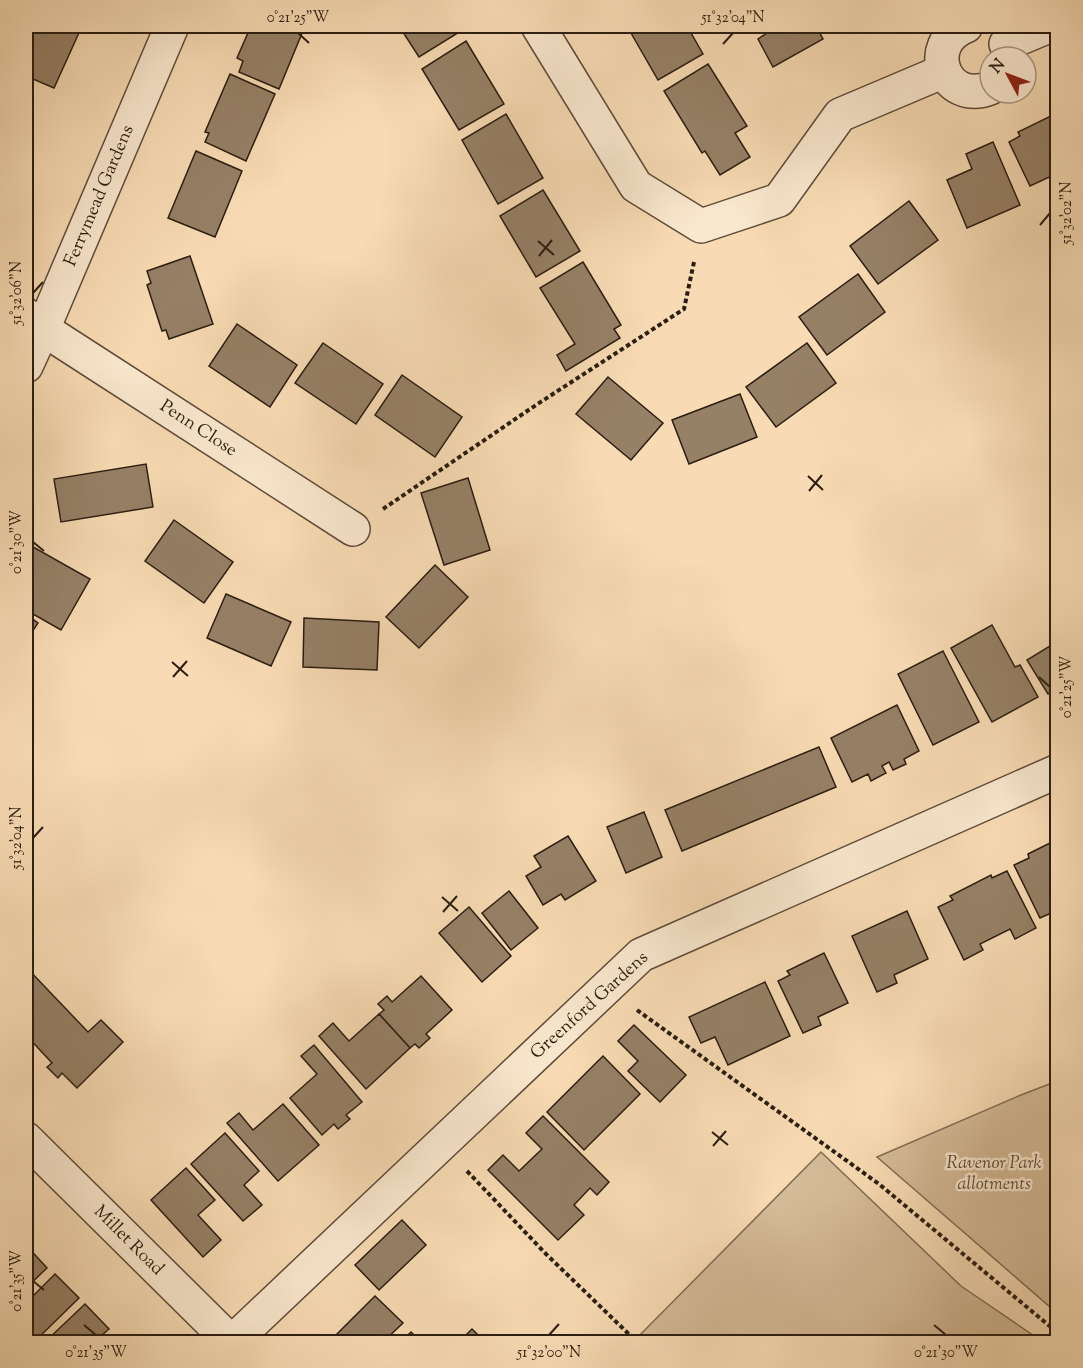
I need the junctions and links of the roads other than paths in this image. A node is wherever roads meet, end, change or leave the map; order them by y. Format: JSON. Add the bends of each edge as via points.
{"nodes":[{"id":1,"x":172,"y":26,"type":"edge"},
{"id":2,"x":538,"y":26,"type":"edge"},
{"id":3,"x":966,"y":26,"type":"edge"},
{"id":4,"x":1049,"y":26,"type":"edge"},
{"id":5,"x":999,"y":42,"type":"edge"},
{"id":6,"x":944,"y":70,"type":"junction"},
{"id":7,"x":978,"y":92,"type":"edge"},
{"id":8,"x":34,"y":322,"type":"edge"},
{"id":9,"x":26,"y":366,"type":"edge"},
{"id":10,"x":353,"y":529,"type":"road end"},
{"id":11,"x":1058,"y":771,"type":"edge"},
{"id":12,"x":26,"y":1139,"type":"edge"},
{"id":13,"x":231,"y":1342,"type":"edge"}],
"edges":[{"from":1,"to":8,"type":"street","name":"Ferrymead Gardens"},
{"from":2,"to":6,"type":"street","via":[[636,186],[701,226],[779,200],[840,115]]},
{"from":3,"to":6,"type":"street","via":[[948,37],[941,60]]},
{"from":4,"to":5,"type":"street"},
{"from":6,"to":7,"type":"street","via":[[958,87]]},
{"from":8,"to":9,"type":"street","name":"Ferrymead Gardens"},
{"from":8,"to":10,"type":"street","name":"Penn Close"},
{"from":11,"to":13,"type":"street","name":"Greenford Gardens","via":[[641,955]]},
{"from":12,"to":13,"type":"street","name":"Millet Road"}]}
